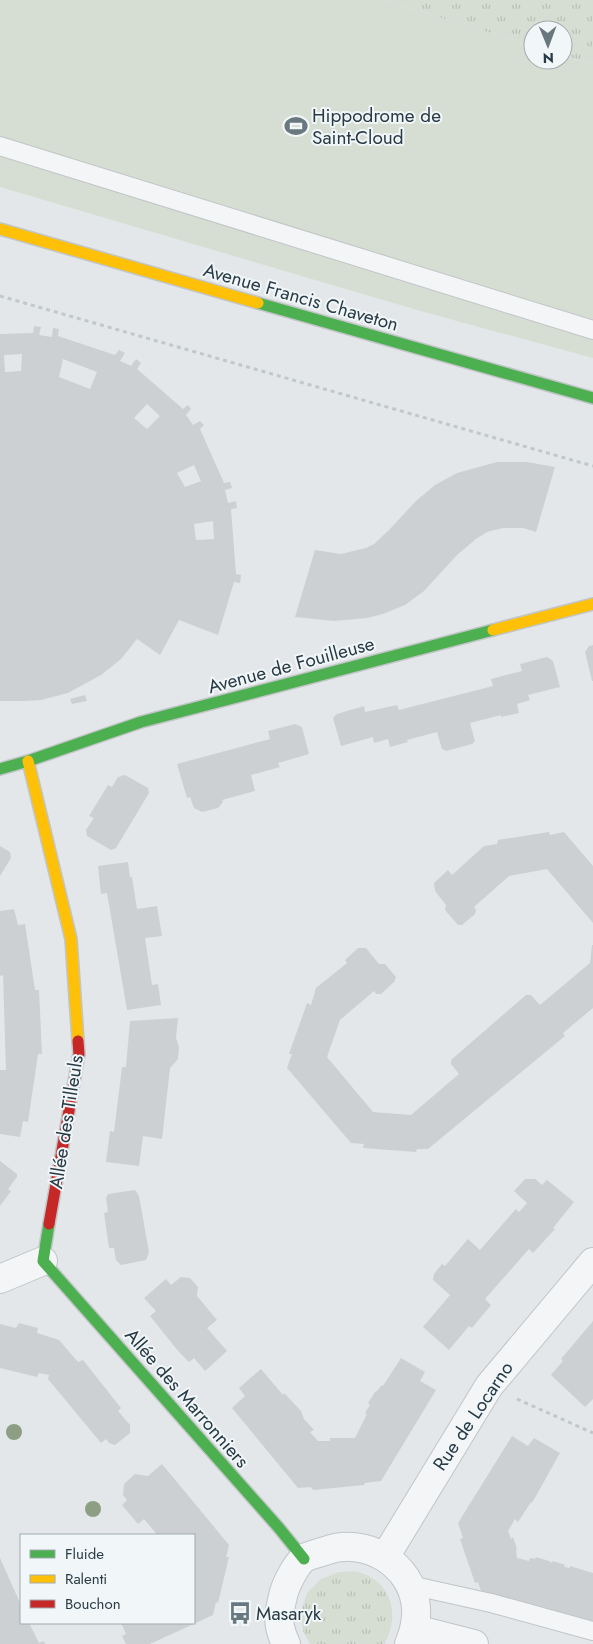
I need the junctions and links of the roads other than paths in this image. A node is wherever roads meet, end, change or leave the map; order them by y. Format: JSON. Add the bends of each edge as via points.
{"nodes":[{"id":1,"x":0,"y":146,"type":"edge"},
{"id":2,"x":0,"y":229,"type":"edge"},
{"id":3,"x":593,"y":330,"type":"edge"},
{"id":4,"x":593,"y":398,"type":"edge"},
{"id":5,"x":593,"y":604,"type":"edge"},
{"id":6,"x":28,"y":762,"type":"junction"},
{"id":7,"x":0,"y":769,"type":"edge"},
{"id":8,"x":43,"y":1261,"type":"junction"},
{"id":9,"x":593,"y":1262,"type":"edge"},
{"id":10,"x":0,"y":1279,"type":"edge"},
{"id":11,"x":384,"y":1557,"type":"junction"},
{"id":12,"x":304,"y":1559,"type":"junction"},
{"id":13,"x":410,"y":1585,"type":"junction"},
{"id":14,"x":593,"y":1631,"type":"edge"},
{"id":15,"x":412,"y":1636,"type":"edge"},
{"id":16,"x":284,"y":1643,"type":"edge"},
{"id":17,"x":474,"y":1644,"type":"edge"}],
"edges":[{"from":1,"to":3,"type":"lane"},
{"from":2,"to":4,"type":"street","name":"Avenue Francis Chaveton"},
{"from":5,"to":6,"type":"street","name":"Avenue de Fouilleuse","via":[[141,722]]},
{"from":6,"to":7,"type":"street","name":"Avenue de Fouilleuse"},
{"from":6,"to":8,"type":"street","name":"Allée des Tilleuls","via":[[71,939],[79,1054]]},
{"from":8,"to":10,"type":"street"},
{"from":8,"to":12,"type":"street","name":"Allée des Marronniers"},
{"from":9,"to":11,"type":"street","name":"Rue de Locarno","via":[[489,1386]]},
{"from":11,"to":12,"type":"street","via":[[361,1547],[336,1547]]},
{"from":11,"to":13,"type":"street","via":[[399,1569]]},
{"from":12,"to":16,"type":"street","via":[[285,1588],[280,1608],[279,1627]]},
{"from":13,"to":14,"type":"lane"},
{"from":13,"to":15,"type":"street","via":[[416,1606]]},
{"from":15,"to":17,"type":"street"}]}
